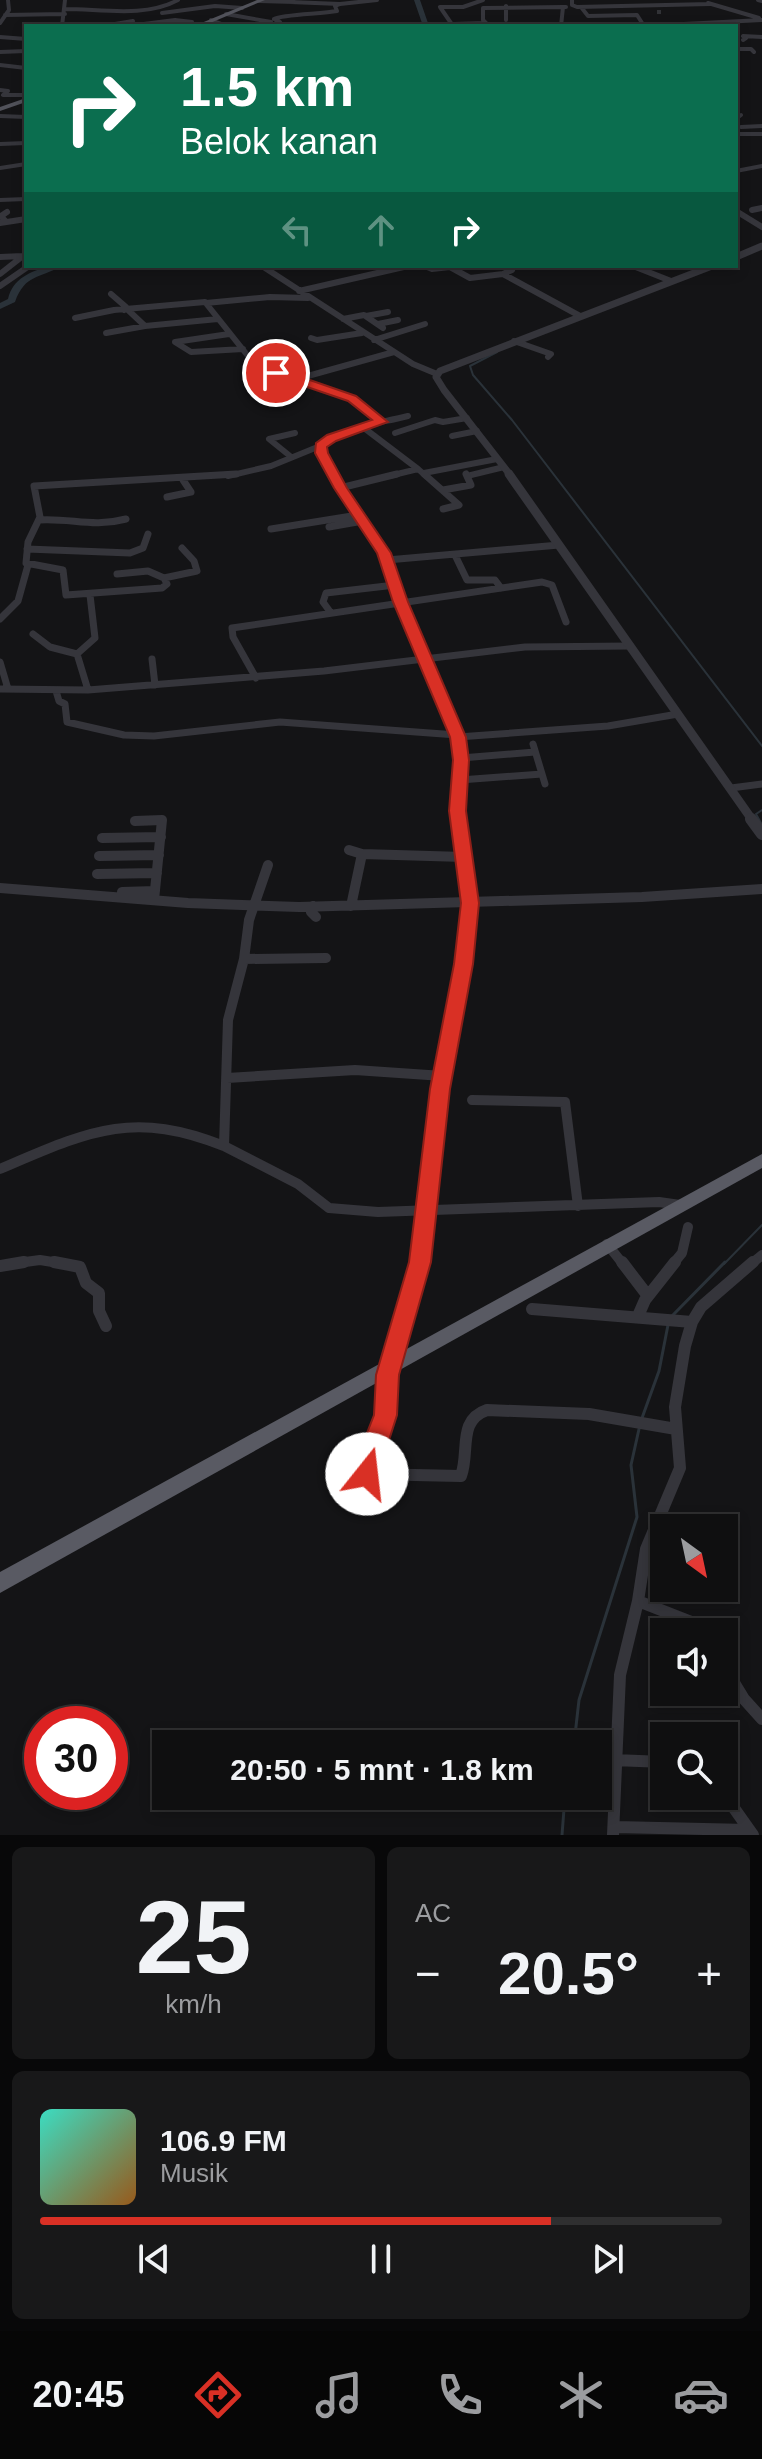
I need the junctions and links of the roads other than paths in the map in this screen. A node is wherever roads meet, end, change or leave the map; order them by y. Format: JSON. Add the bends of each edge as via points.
{"nodes":[{"id":1,"x":8,"y":0,"type":"edge"},
{"id":2,"x":65,"y":0,"type":"edge"},
{"id":3,"x":178,"y":0,"type":"edge"},
{"id":4,"x":377,"y":0,"type":"edge"},
{"id":5,"x":483,"y":0,"type":"edge"},
{"id":6,"x":639,"y":0,"type":"edge"},
{"id":7,"x":695,"y":0,"type":"edge"},
{"id":8,"x":260,"y":1,"type":"edge"},
{"id":9,"x":327,"y":2,"type":"edge"},
{"id":10,"x":499,"y":2,"type":"edge"},
{"id":11,"x":573,"y":3,"type":"edge"},
{"id":12,"x":308,"y":4,"type":"junction"},
{"id":13,"x":710,"y":4,"type":"junction"},
{"id":14,"x":337,"y":6,"type":"junction"},
{"id":15,"x":506,"y":6,"type":"junction"},
{"id":16,"x":563,"y":7,"type":"junction"},
{"id":17,"x":581,"y":7,"type":"junction"},
{"id":18,"x":242,"y":8,"type":"junction"},
{"id":19,"x":641,"y":10,"type":"junction"},
{"id":20,"x":730,"y":10,"type":"junction"},
{"id":21,"x":65,"y":11,"type":"junction"},
{"id":22,"x":712,"y":13,"type":"dead end"},
{"id":23,"x":4,"y":14,"type":"edge"},
{"id":24,"x":149,"y":14,"type":"dead end"},
{"id":25,"x":226,"y":14,"type":"junction"},
{"id":26,"x":135,"y":15,"type":"junction"},
{"id":27,"x":674,"y":17,"type":"tunnel mouth"},
{"id":28,"x":762,"y":18,"type":"edge"},
{"id":29,"x":214,"y":19,"type":"junction"},
{"id":30,"x":103,"y":20,"type":"edge"},
{"id":31,"x":506,"y":20,"type":"dead end"},
{"id":32,"x":744,"y":21,"type":"junction"},
{"id":33,"x":254,"y":22,"type":"dead end"},
{"id":34,"x":0,"y":23,"type":"edge"},
{"id":35,"x":197,"y":23,"type":"edge"},
{"id":36,"x":62,"y":24,"type":"edge"},
{"id":37,"x":147,"y":24,"type":"edge"},
{"id":38,"x":223,"y":24,"type":"edge"},
{"id":39,"x":270,"y":24,"type":"edge"},
{"id":40,"x":456,"y":24,"type":"edge"},
{"id":41,"x":487,"y":24,"type":"edge"},
{"id":42,"x":561,"y":24,"type":"edge"},
{"id":43,"x":643,"y":24,"type":"edge"},
{"id":44,"x":684,"y":24,"type":"edge"},
{"id":45,"x":753,"y":27,"type":"dead end"},
{"id":46,"x":745,"y":30,"type":"dead end"},
{"id":47,"x":759,"y":36,"type":"edge"},
{"id":48,"x":0,"y":37,"type":"edge"},
{"id":49,"x":24,"y":39,"type":"edge"},
{"id":50,"x":746,"y":42,"type":"edge"},
{"id":51,"x":24,"y":51,"type":"edge"},
{"id":52,"x":0,"y":52,"type":"edge"},
{"id":53,"x":0,"y":65,"type":"edge"},
{"id":54,"x":24,"y":71,"type":"edge"},
{"id":55,"x":24,"y":72,"type":"edge"},
{"id":56,"x":16,"y":74,"type":"dead end"},
{"id":57,"x":1,"y":90,"type":"edge"},
{"id":58,"x":24,"y":96,"type":"edge"},
{"id":59,"x":24,"y":98,"type":"edge"},
{"id":60,"x":0,"y":109,"type":"edge"},
{"id":61,"x":0,"y":116,"type":"edge"},
{"id":62,"x":16,"y":117,"type":"junction"},
{"id":63,"x":24,"y":117,"type":"edge"},
{"id":64,"x":752,"y":122,"type":"dead end"},
{"id":65,"x":17,"y":125,"type":"dead end"},
{"id":66,"x":754,"y":131,"type":"edge"},
{"id":67,"x":24,"y":140,"type":"edge"},
{"id":68,"x":0,"y":144,"type":"edge"},
{"id":69,"x":24,"y":164,"type":"edge"},
{"id":70,"x":0,"y":168,"type":"edge"},
{"id":71,"x":762,"y":169,"type":"edge"},
{"id":72,"x":738,"y":171,"type":"edge"},
{"id":73,"x":24,"y":199,"type":"edge"},
{"id":74,"x":0,"y":200,"type":"edge"},
{"id":75,"x":7,"y":212,"type":"dead end"},
{"id":76,"x":738,"y":212,"type":"edge"},
{"id":77,"x":24,"y":219,"type":"edge"},
{"id":78,"x":3,"y":222,"type":"edge"},
{"id":79,"x":762,"y":227,"type":"edge"},
{"id":80,"x":762,"y":246,"type":"edge"},
{"id":81,"x":24,"y":256,"type":"edge"},
{"id":82,"x":738,"y":256,"type":"edge"},
{"id":83,"x":0,"y":257,"type":"edge"},
{"id":84,"x":26,"y":268,"type":"edge"},
{"id":85,"x":265,"y":268,"type":"edge"},
{"id":86,"x":399,"y":268,"type":"edge"},
{"id":87,"x":452,"y":268,"type":"edge"},
{"id":88,"x":512,"y":268,"type":"edge"},
{"id":89,"x":638,"y":268,"type":"edge"},
{"id":90,"x":707,"y":268,"type":"edge"},
{"id":91,"x":0,"y":274,"type":"edge"},
{"id":92,"x":503,"y":274,"type":"junction"},
{"id":93,"x":671,"y":281,"type":"junction"},
{"id":94,"x":0,"y":286,"type":"edge"},
{"id":95,"x":299,"y":291,"type":"junction"},
{"id":96,"x":111,"y":294,"type":"dead end"},
{"id":97,"x":308,"y":298,"type":"junction"},
{"id":98,"x":206,"y":303,"type":"junction"},
{"id":99,"x":126,"y":310,"type":"junction"},
{"id":100,"x":388,"y":312,"type":"dead end"},
{"id":101,"x":366,"y":316,"type":"junction"},
{"id":102,"x":580,"y":316,"type":"junction"},
{"id":103,"x":75,"y":318,"type":"dead end"},
{"id":104,"x":218,"y":319,"type":"junction"},
{"id":105,"x":343,"y":319,"type":"junction"},
{"id":106,"x":398,"y":320,"type":"dead end"},
{"id":107,"x":425,"y":324,"type":"dead end"},
{"id":108,"x":145,"y":326,"type":"junction"},
{"id":109,"x":171,"y":326,"type":"junction"},
{"id":110,"x":106,"y":333,"type":"dead end"},
{"id":111,"x":362,"y":333,"type":"junction"},
{"id":112,"x":229,"y":334,"type":"junction"},
{"id":113,"x":311,"y":338,"type":"dead end"},
{"id":114,"x":183,"y":339,"type":"junction"},
{"id":115,"x":374,"y":340,"type":"junction"},
{"id":116,"x":516,"y":342,"type":"junction"},
{"id":117,"x":243,"y":349,"type":"junction"},
{"id":118,"x":394,"y":352,"type":"junction"},
{"id":119,"x":548,"y":357,"type":"dead end"},
{"id":120,"x":437,"y":374,"type":"junction"},
{"id":121,"x":297,"y":379,"type":"junction"},
{"id":122,"x":408,"y":416,"type":"dead end"},
{"id":123,"x":467,"y":418,"type":"junction"},
{"id":124,"x":381,"y":422,"type":"junction"},
{"id":125,"x":287,"y":425,"type":"dead end"},
{"id":126,"x":364,"y":428,"type":"junction"},
{"id":127,"x":477,"y":431,"type":"junction"},
{"id":128,"x":395,"y":433,"type":"dead end"},
{"id":129,"x":452,"y":436,"type":"dead end"},
{"id":130,"x":320,"y":446,"type":"junction"},
{"id":131,"x":290,"y":456,"type":"junction"},
{"id":132,"x":497,"y":459,"type":"junction"},
{"id":133,"x":504,"y":467,"type":"junction"},
{"id":134,"x":421,"y":471,"type":"junction"},
{"id":135,"x":183,"y":480,"type":"junction"},
{"id":136,"x":340,"y":488,"type":"junction"},
{"id":137,"x":443,"y":490,"type":"junction"},
{"id":138,"x":167,"y":497,"type":"dead end"},
{"id":139,"x":443,"y":509,"type":"dead end"},
{"id":140,"x":360,"y":518,"type":"junction"},
{"id":141,"x":126,"y":519,"type":"dead end"},
{"id":142,"x":39,"y":520,"type":"junction"},
{"id":143,"x":329,"y":527,"type":"dead end"},
{"id":144,"x":271,"y":529,"type":"dead end"},
{"id":145,"x":148,"y":534,"type":"dead end"},
{"id":146,"x":559,"y":545,"type":"junction"},
{"id":147,"x":182,"y":548,"type":"dead end"},
{"id":148,"x":27,"y":549,"type":"junction"},
{"id":149,"x":455,"y":555,"type":"junction"},
{"id":150,"x":387,"y":560,"type":"junction"},
{"id":151,"x":28,"y":565,"type":"junction"},
{"id":152,"x":117,"y":574,"type":"dead end"},
{"id":153,"x":164,"y":578,"type":"junction"},
{"id":154,"x":395,"y":585,"type":"junction"},
{"id":155,"x":501,"y":588,"type":"junction"},
{"id":156,"x":90,"y":595,"type":"junction"},
{"id":157,"x":401,"y":602,"type":"junction"},
{"id":158,"x":331,"y":613,"type":"junction"},
{"id":159,"x":0,"y":619,"type":"edge"},
{"id":160,"x":566,"y":622,"type":"dead end"},
{"id":161,"x":33,"y":634,"type":"dead end"},
{"id":162,"x":629,"y":646,"type":"junction"},
{"id":163,"x":77,"y":654,"type":"junction"},
{"id":164,"x":152,"y":659,"type":"dead end"},
{"id":165,"x":425,"y":660,"type":"junction"},
{"id":166,"x":0,"y":662,"type":"edge"},
{"id":167,"x":256,"y":678,"type":"junction"},
{"id":168,"x":155,"y":685,"type":"junction"},
{"id":169,"x":4,"y":689,"type":"edge"},
{"id":170,"x":88,"y":690,"type":"junction"},
{"id":171,"x":56,"y":691,"type":"junction"},
{"id":172,"x":678,"y":714,"type":"junction"},
{"id":173,"x":457,"y":736,"type":"junction"},
{"id":174,"x":461,"y":758,"type":"junction"},
{"id":175,"x":542,"y":774,"type":"junction"},
{"id":176,"x":460,"y":780,"type":"junction"},
{"id":177,"x":545,"y":784,"type":"dead end"},
{"id":178,"x":762,"y":784,"type":"edge"},
{"id":179,"x":731,"y":788,"type":"junction"},
{"id":180,"x":135,"y":821,"type":"dead end"},
{"id":181,"x":762,"y":834,"type":"edge"},
{"id":182,"x":161,"y":837,"type":"junction"},
{"id":183,"x":102,"y":838,"type":"dead end"},
{"id":184,"x":349,"y":850,"type":"dead end"},
{"id":185,"x":362,"y":854,"type":"junction"},
{"id":186,"x":159,"y":855,"type":"junction"},
{"id":187,"x":99,"y":856,"type":"dead end"},
{"id":188,"x":464,"y":857,"type":"junction"},
{"id":189,"x":268,"y":865,"type":"dead end"},
{"id":190,"x":157,"y":873,"type":"junction"},
{"id":191,"x":97,"y":874,"type":"dead end"},
{"id":192,"x":0,"y":888,"type":"edge"},
{"id":193,"x":762,"y":889,"type":"edge"},
{"id":194,"x":98,"y":892,"type":"dead end"},
{"id":195,"x":154,"y":895,"type":"junction"},
{"id":196,"x":470,"y":903,"type":"junction"},
{"id":197,"x":254,"y":906,"type":"junction"},
{"id":198,"x":313,"y":906,"type":"junction"},
{"id":199,"x":351,"y":906,"type":"junction"},
{"id":200,"x":316,"y":917,"type":"dead end"},
{"id":201,"x":326,"y":958,"type":"dead end"},
{"id":202,"x":244,"y":959,"type":"junction"},
{"id":203,"x":443,"y":1076,"type":"junction"},
{"id":204,"x":227,"y":1078,"type":"junction"},
{"id":205,"x":472,"y":1100,"type":"dead end"},
{"id":206,"x":224,"y":1146,"type":"junction"},
{"id":207,"x":762,"y":1160,"type":"edge"},
{"id":208,"x":0,"y":1169,"type":"edge"},
{"id":209,"x":680,"y":1205,"type":"junction"},
{"id":210,"x":578,"y":1206,"type":"junction"},
{"id":211,"x":427,"y":1210,"type":"junction"},
{"id":212,"x":688,"y":1227,"type":"dead end"},
{"id":213,"x":607,"y":1244,"type":"junction"},
{"id":214,"x":762,"y":1255,"type":"edge"},
{"id":215,"x":0,"y":1266,"type":"edge"},
{"id":216,"x":648,"y":1296,"type":"junction"},
{"id":217,"x":532,"y":1309,"type":"dead end"},
{"id":218,"x":638,"y":1316,"type":"junction"},
{"id":219,"x":692,"y":1322,"type":"junction"},
{"id":220,"x":106,"y":1326,"type":"dead end"},
{"id":221,"x":391,"y":1365,"type":"junction"},
{"id":222,"x":676,"y":1429,"type":"junction"},
{"id":223,"x":0,"y":1583,"type":"edge"},
{"id":224,"x":638,"y":1601,"type":"junction"},
{"id":225,"x":681,"y":1618,"type":"edge"},
{"id":226,"x":738,"y":1689,"type":"edge"},
{"id":227,"x":762,"y":1719,"type":"edge"},
{"id":228,"x":614,"y":1760,"type":"junction"},
{"id":229,"x":650,"y":1761,"type":"edge"},
{"id":230,"x":735,"y":1810,"type":"edge"},
{"id":231,"x":614,"y":1831,"type":"edge"},
{"id":232,"x":750,"y":1832,"type":"edge"}],
"edges":[{"from":1,"to":23,"type":"street"},
{"from":2,"to":21,"type":"street"},
{"from":3,"to":21,"type":"street","via":[[155,7]]},
{"from":4,"to":14,"type":"street"},
{"from":5,"to":40,"type":"street","via":[[440,7]]},
{"from":6,"to":19,"type":"street"},
{"from":7,"to":13,"type":"street"},
{"from":8,"to":12,"type":"street"},
{"from":8,"to":18,"type":"main road"},
{"from":9,"to":12,"type":"street"},
{"from":9,"to":14,"type":"street"},
{"from":10,"to":15,"type":"street"},
{"from":10,"to":41,"type":"street","via":[[483,8]]},
{"from":11,"to":16,"type":"street"},
{"from":11,"to":17,"type":"street"},
{"from":12,"to":14,"type":"street","via":[[319,9]]},
{"from":13,"to":19,"type":"street"},
{"from":13,"to":20,"type":"street"},
{"from":14,"to":39,"type":"street","via":[[337,11],[311,16],[281,15],[274,19],[279,23]]},
{"from":15,"to":16,"type":"street"},
{"from":15,"to":31,"type":"street"},
{"from":16,"to":42,"type":"street"},
{"from":17,"to":19,"type":"street"},
{"from":17,"to":43,"type":"street","via":[[588,17],[637,15]]},
{"from":18,"to":25,"type":"main road"},
{"from":18,"to":37,"type":"street","via":[[215,6],[161,15]]},
{"from":20,"to":22,"type":"street"},
{"from":20,"to":28,"type":"street"},
{"from":21,"to":23,"type":"street"},
{"from":21,"to":36,"type":"street"},
{"from":23,"to":34,"type":"street"},
{"from":24,"to":26,"type":"street"},
{"from":25,"to":29,"type":"main road"},
{"from":25,"to":39,"type":"street"},
{"from":26,"to":30,"type":"street"},
{"from":26,"to":37,"type":"street"},
{"from":27,"to":44,"type":"street"},
{"from":28,"to":32,"type":"street"},
{"from":29,"to":33,"type":"street"},
{"from":29,"to":35,"type":"main road"},
{"from":29,"to":38,"type":"street"},
{"from":30,"to":37,"type":"street"},
{"from":32,"to":44,"type":"street"},
{"from":32,"to":45,"type":"street"},
{"from":35,"to":37,"type":"street"},
{"from":46,"to":47,"type":"street"},
{"from":47,"to":50,"type":"street"},
{"from":48,"to":49,"type":"street"},
{"from":51,"to":52,"type":"street"},
{"from":53,"to":54,"type":"street"},
{"from":55,"to":56,"type":"street"},
{"from":57,"to":58,"type":"street"},
{"from":59,"to":60,"type":"main road"},
{"from":61,"to":62,"type":"street"},
{"from":62,"to":63,"type":"street"},
{"from":62,"to":65,"type":"street"},
{"from":64,"to":66,"type":"street"},
{"from":67,"to":68,"type":"street"},
{"from":69,"to":70,"type":"street"},
{"from":71,"to":72,"type":"street"},
{"from":73,"to":74,"type":"street"},
{"from":75,"to":78,"type":"street","via":[[1,216]]},
{"from":76,"to":79,"type":"street"},
{"from":77,"to":78,"type":"street"},
{"from":80,"to":82,"type":"street"},
{"from":81,"to":83,"type":"street"},
{"from":81,"to":91,"type":"street"},
{"from":84,"to":94,"type":"street"},
{"from":85,"to":95,"type":"street"},
{"from":86,"to":95,"type":"street"},
{"from":87,"to":92,"type":"street","via":[[470,278]]},
{"from":88,"to":92,"type":"street"},
{"from":89,"to":93,"type":"street"},
{"from":90,"to":93,"type":"street"},
{"from":92,"to":102,"type":"street"},
{"from":93,"to":102,"type":"street"},
{"from":95,"to":97,"type":"street"},
{"from":96,"to":99,"type":"street"},
{"from":97,"to":98,"type":"street"},
{"from":97,"to":105,"type":"street"},
{"from":98,"to":99,"type":"street"},
{"from":98,"to":104,"type":"street"},
{"from":99,"to":103,"type":"street"},
{"from":99,"to":108,"type":"street"},
{"from":100,"to":101,"type":"street"},
{"from":101,"to":105,"type":"street"},
{"from":101,"to":106,"type":"street","via":[[380,326]]},
{"from":102,"to":116,"type":"street"},
{"from":104,"to":109,"type":"street"},
{"from":104,"to":112,"type":"street"},
{"from":105,"to":111,"type":"street"},
{"from":107,"to":115,"type":"street"},
{"from":108,"to":109,"type":"street"},
{"from":108,"to":110,"type":"street"},
{"from":109,"to":114,"type":"street"},
{"from":111,"to":113,"type":"street"},
{"from":111,"to":115,"type":"street"},
{"from":112,"to":114,"type":"street"},
{"from":112,"to":117,"type":"street"},
{"from":114,"to":117,"type":"street","via":[[175,342],[191,352]]},
{"from":115,"to":118,"type":"street"},
{"from":116,"to":119,"type":"street","via":[[551,354]]},
{"from":116,"to":120,"type":"street"},
{"from":117,"to":121,"type":"street","via":[[252,361]]},
{"from":118,"to":120,"type":"street"},
{"from":118,"to":121,"type":"street"},
{"from":120,"to":123,"type":"street"},
{"from":121,"to":124,"type":"street","via":[[352,399]]},
{"from":122,"to":124,"type":"street"},
{"from":123,"to":127,"type":"street"},
{"from":123,"to":128,"type":"street","via":[[436,420]]},
{"from":124,"to":126,"type":"street"},
{"from":125,"to":131,"type":"street","via":[[295,433],[269,439]]},
{"from":126,"to":130,"type":"street"},
{"from":126,"to":134,"type":"street"},
{"from":127,"to":129,"type":"street"},
{"from":127,"to":132,"type":"street"},
{"from":130,"to":131,"type":"street"},
{"from":130,"to":136,"type":"street"},
{"from":131,"to":135,"type":"street","via":[[231,476]]},
{"from":132,"to":133,"type":"street"},
{"from":132,"to":134,"type":"street"},
{"from":133,"to":137,"type":"street","via":[[466,474],[471,485]]},
{"from":133,"to":146,"type":"street"},
{"from":134,"to":136,"type":"street"},
{"from":134,"to":137,"type":"street"},
{"from":135,"to":138,"type":"street","via":[[191,492]]},
{"from":135,"to":142,"type":"street","via":[[36,485]]},
{"from":136,"to":140,"type":"street"},
{"from":137,"to":139,"type":"street","via":[[459,505]]},
{"from":140,"to":143,"type":"street"},
{"from":140,"to":144,"type":"street"},
{"from":140,"to":150,"type":"street"},
{"from":141,"to":142,"type":"street","via":[[102,525],[68,518]]},
{"from":142,"to":148,"type":"street"},
{"from":145,"to":148,"type":"street","via":[[143,548],[130,553]]},
{"from":146,"to":149,"type":"street"},
{"from":146,"to":162,"type":"street"},
{"from":147,"to":153,"type":"street","via":[[197,571]]},
{"from":148,"to":151,"type":"street"},
{"from":149,"to":150,"type":"street"},
{"from":149,"to":155,"type":"street","via":[[467,580],[495,580]]},
{"from":150,"to":154,"type":"street"},
{"from":151,"to":156,"type":"street","via":[[61,569],[66,595]]},
{"from":151,"to":159,"type":"street","via":[[18,601]]},
{"from":152,"to":153,"type":"street","via":[[148,571]]},
{"from":153,"to":156,"type":"street","via":[[167,584],[158,590]]},
{"from":154,"to":157,"type":"street"},
{"from":154,"to":158,"type":"street","via":[[326,593],[323,602]]},
{"from":155,"to":157,"type":"street"},
{"from":155,"to":160,"type":"street","via":[[550,583]]},
{"from":156,"to":163,"type":"street","via":[[95,638]]},
{"from":157,"to":158,"type":"street"},
{"from":157,"to":165,"type":"street"},
{"from":158,"to":167,"type":"street","via":[[231,629]]},
{"from":161,"to":163,"type":"street","via":[[50,647]]},
{"from":162,"to":165,"type":"street","via":[[525,647]]},
{"from":162,"to":172,"type":"street"},
{"from":163,"to":170,"type":"street"},
{"from":164,"to":168,"type":"street"},
{"from":165,"to":167,"type":"street"},
{"from":165,"to":173,"type":"street"},
{"from":166,"to":169,"type":"street"},
{"from":167,"to":168,"type":"street"},
{"from":168,"to":170,"type":"street"},
{"from":169,"to":171,"type":"street"},
{"from":170,"to":171,"type":"street"},
{"from":171,"to":173,"type":"street","via":[[65,704],[67,722],[124,735],[280,722]]},
{"from":172,"to":173,"type":"street","via":[[611,725]]},
{"from":172,"to":179,"type":"street"},
{"from":173,"to":174,"type":"street"},
{"from":174,"to":175,"type":"street","via":[[534,748]]},
{"from":174,"to":176,"type":"street"},
{"from":175,"to":176,"type":"street"},
{"from":175,"to":177,"type":"street"},
{"from":176,"to":188,"type":"street","via":[[457,811]]},
{"from":178,"to":179,"type":"street"},
{"from":179,"to":181,"type":"street"},
{"from":180,"to":182,"type":"street","via":[[162,820]]},
{"from":182,"to":183,"type":"street"},
{"from":182,"to":186,"type":"street"},
{"from":184,"to":185,"type":"street"},
{"from":185,"to":188,"type":"street"},
{"from":185,"to":199,"type":"street"},
{"from":186,"to":187,"type":"street"},
{"from":186,"to":190,"type":"street"},
{"from":188,"to":196,"type":"street"},
{"from":189,"to":197,"type":"street"},
{"from":190,"to":191,"type":"street"},
{"from":190,"to":195,"type":"street"},
{"from":192,"to":195,"type":"street"},
{"from":193,"to":196,"type":"street"},
{"from":194,"to":195,"type":"street"},
{"from":195,"to":197,"type":"street"},
{"from":196,"to":199,"type":"street"},
{"from":196,"to":203,"type":"street"},
{"from":197,"to":198,"type":"street"},
{"from":197,"to":202,"type":"street"},
{"from":198,"to":199,"type":"street"},
{"from":198,"to":200,"type":"street"},
{"from":201,"to":202,"type":"street"},
{"from":202,"to":204,"type":"street","via":[[228,1020]]},
{"from":203,"to":204,"type":"street","via":[[355,1070]]},
{"from":203,"to":211,"type":"street"},
{"from":204,"to":206,"type":"street"},
{"from":205,"to":210,"type":"street","via":[[565,1102]]},
{"from":206,"to":208,"type":"street","via":[[188,1131],[128,1124],[91,1132]]},
{"from":206,"to":211,"type":"street","via":[[298,1184],[329,1208]]},
{"from":207,"to":209,"type":"highway"},
{"from":209,"to":210,"type":"street"},
{"from":209,"to":213,"type":"highway"},
{"from":210,"to":211,"type":"street"},
{"from":211,"to":221,"type":"street","via":[[420,1262]]},
{"from":212,"to":216,"type":"street","via":[[682,1253]]},
{"from":213,"to":216,"type":"street"},
{"from":213,"to":221,"type":"highway"},
{"from":214,"to":219,"type":"street","via":[[701,1307]]},
{"from":215,"to":220,"type":"street","via":[[40,1260],[80,1267],[86,1283],[99,1293]]},
{"from":216,"to":218,"type":"street"},
{"from":217,"to":218,"type":"street"},
{"from":218,"to":219,"type":"street"},
{"from":219,"to":222,"type":"street","via":[[678,1376]]},
{"from":221,"to":222,"type":"street","via":[[386,1415],[367,1474],[461,1476],[470,1419],[479,1411],[556,1412]]},
{"from":221,"to":223,"type":"highway"},
{"from":222,"to":224,"type":"street","via":[[680,1468],[646,1549]]},
{"from":224,"to":225,"type":"street"},
{"from":224,"to":228,"type":"street","via":[[620,1675]]},
{"from":226,"to":227,"type":"street"},
{"from":228,"to":229,"type":"street"},
{"from":228,"to":231,"type":"street"},
{"from":230,"to":232,"type":"street"},
{"from":231,"to":232,"type":"street"}]}
